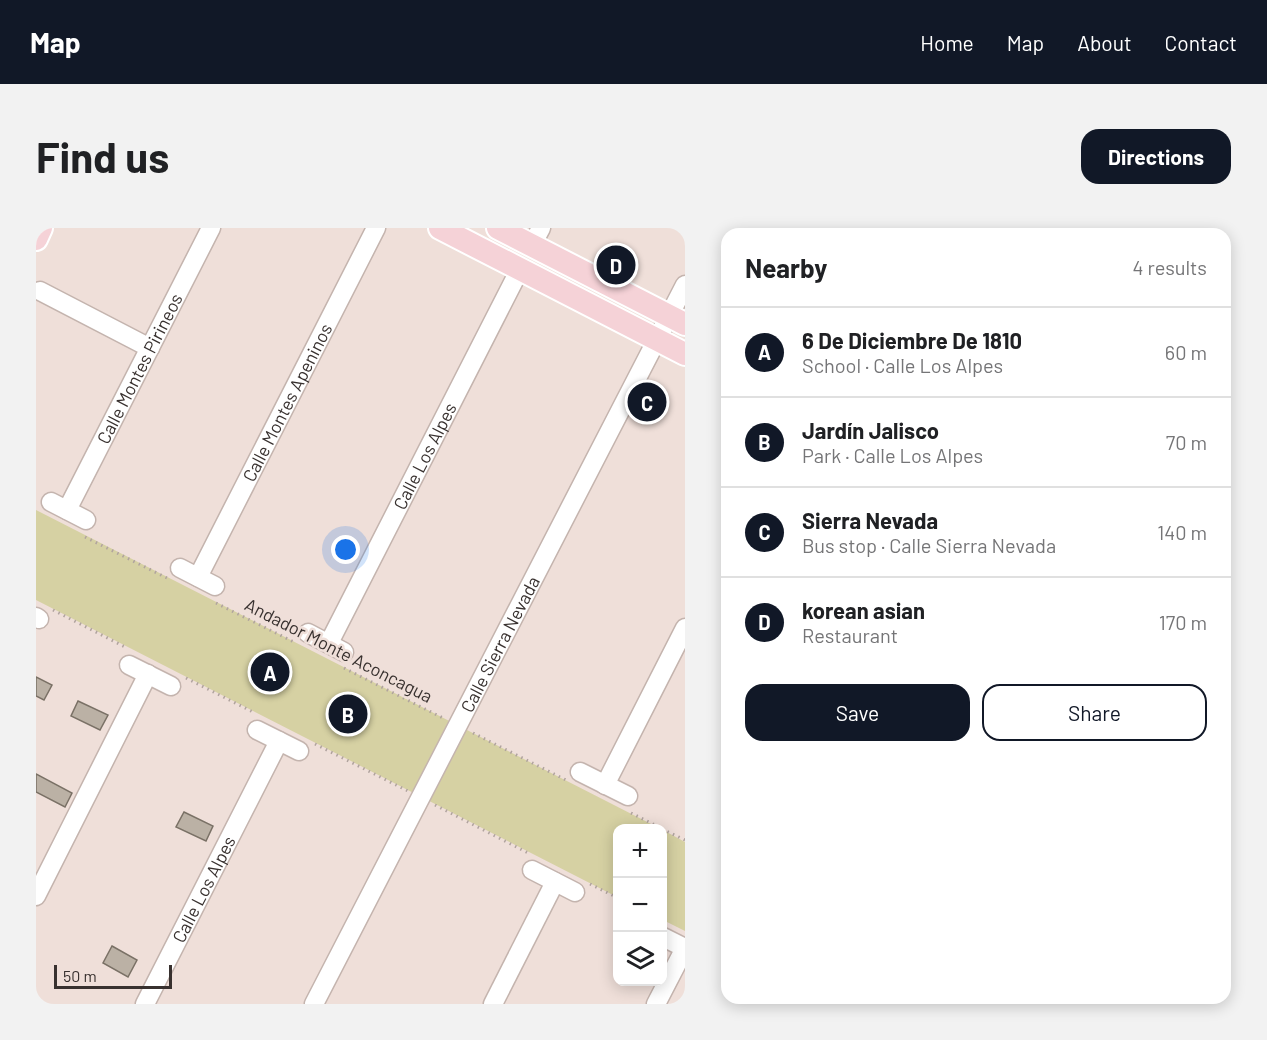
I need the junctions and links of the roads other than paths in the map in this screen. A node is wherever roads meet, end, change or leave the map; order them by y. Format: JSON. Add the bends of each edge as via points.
{"nodes":[{"id":1,"x":41,"y":228,"type":"edge"},
{"id":2,"x":211,"y":228,"type":"edge"},
{"id":3,"x":376,"y":228,"type":"edge"},
{"id":4,"x":440,"y":228,"type":"edge"},
{"id":5,"x":498,"y":228,"type":"edge"},
{"id":6,"x":537,"y":237,"type":"edge"},
{"id":7,"x":36,"y":239,"type":"edge"},
{"id":8,"x":520,"y":269,"type":"junction"},
{"id":9,"x":685,"y":285,"type":"edge"},
{"id":10,"x":40,"y":291,"type":"dead end"},
{"id":11,"x":677,"y":320,"type":"edge"},
{"id":12,"x":657,"y":340,"type":"junction"},
{"id":13,"x":150,"y":348,"type":"junction"},
{"id":14,"x":685,"y":354,"type":"edge"},
{"id":15,"x":51,"y":502,"type":"dead end"},
{"id":16,"x":67,"y":510,"type":"junction"},
{"id":17,"x":82,"y":526,"type":"road end"},
{"id":18,"x":177,"y":575,"type":"road end"},
{"id":19,"x":198,"y":577,"type":"junction"},
{"id":20,"x":215,"y":594,"type":"road end"},
{"id":21,"x":685,"y":628,"type":"edge"},
{"id":22,"x":304,"y":639,"type":"road end"},
{"id":23,"x":131,"y":658,"type":"road end"},
{"id":24,"x":148,"y":674,"type":"junction"},
{"id":25,"x":178,"y":682,"type":"road end"},
{"id":26,"x":259,"y":723,"type":"road end"},
{"id":27,"x":279,"y":741,"type":"junction"},
{"id":28,"x":307,"y":747,"type":"road end"},
{"id":29,"x":578,"y":778,"type":"road end"},
{"id":30,"x":605,"y":784,"type":"junction"},
{"id":31,"x":628,"y":804,"type":"road end"},
{"id":32,"x":533,"y":863,"type":"road end"},
{"id":33,"x":555,"y":882,"type":"junction"},
{"id":34,"x":580,"y":887,"type":"road end"},
{"id":35,"x":36,"y":896,"type":"edge"},
{"id":36,"x":667,"y":939,"type":"edge"},
{"id":37,"x":685,"y":948,"type":"edge"},
{"id":38,"x":145,"y":1004,"type":"edge"},
{"id":39,"x":314,"y":1004,"type":"edge"},
{"id":40,"x":493,"y":1004,"type":"edge"},
{"id":41,"x":657,"y":1004,"type":"edge"}],
"edges":[{"from":1,"to":7,"type":"main road"},
{"from":2,"to":13,"type":"street","name":"Calle Montes Pirineos"},
{"from":3,"to":19,"type":"street","name":"Calle Montes Apeninos"},
{"from":4,"to":8,"type":"main road"},
{"from":5,"to":6,"type":"main road"},
{"from":6,"to":11,"type":"main road"},
{"from":8,"to":12,"type":"main road"},
{"from":8,"to":22,"type":"street","name":"Calle Los Alpes","via":[[338,654]]},
{"from":9,"to":11,"type":"street","name":"Calle Sierra Nevada"},
{"from":10,"to":13,"type":"street"},
{"from":11,"to":12,"type":"street","name":"Calle Sierra Nevada"},
{"from":12,"to":14,"type":"main road"},
{"from":12,"to":39,"type":"street","name":"Calle Sierra Nevada"},
{"from":13,"to":16,"type":"street","name":"Calle Montes Pirineos"},
{"from":15,"to":16,"type":"street"},
{"from":16,"to":17,"type":"street"},
{"from":18,"to":19,"type":"street"},
{"from":19,"to":20,"type":"street"},
{"from":21,"to":30,"type":"street"},
{"from":23,"to":24,"type":"street"},
{"from":24,"to":25,"type":"street"},
{"from":24,"to":35,"type":"street"},
{"from":26,"to":27,"type":"street"},
{"from":27,"to":28,"type":"street"},
{"from":27,"to":38,"type":"street","name":"Calle Los Alpes"},
{"from":29,"to":30,"type":"street"},
{"from":30,"to":31,"type":"street"},
{"from":32,"to":33,"type":"street"},
{"from":33,"to":34,"type":"street"},
{"from":33,"to":40,"type":"street"},
{"from":36,"to":37,"type":"street"},
{"from":37,"to":41,"type":"street"}]}
